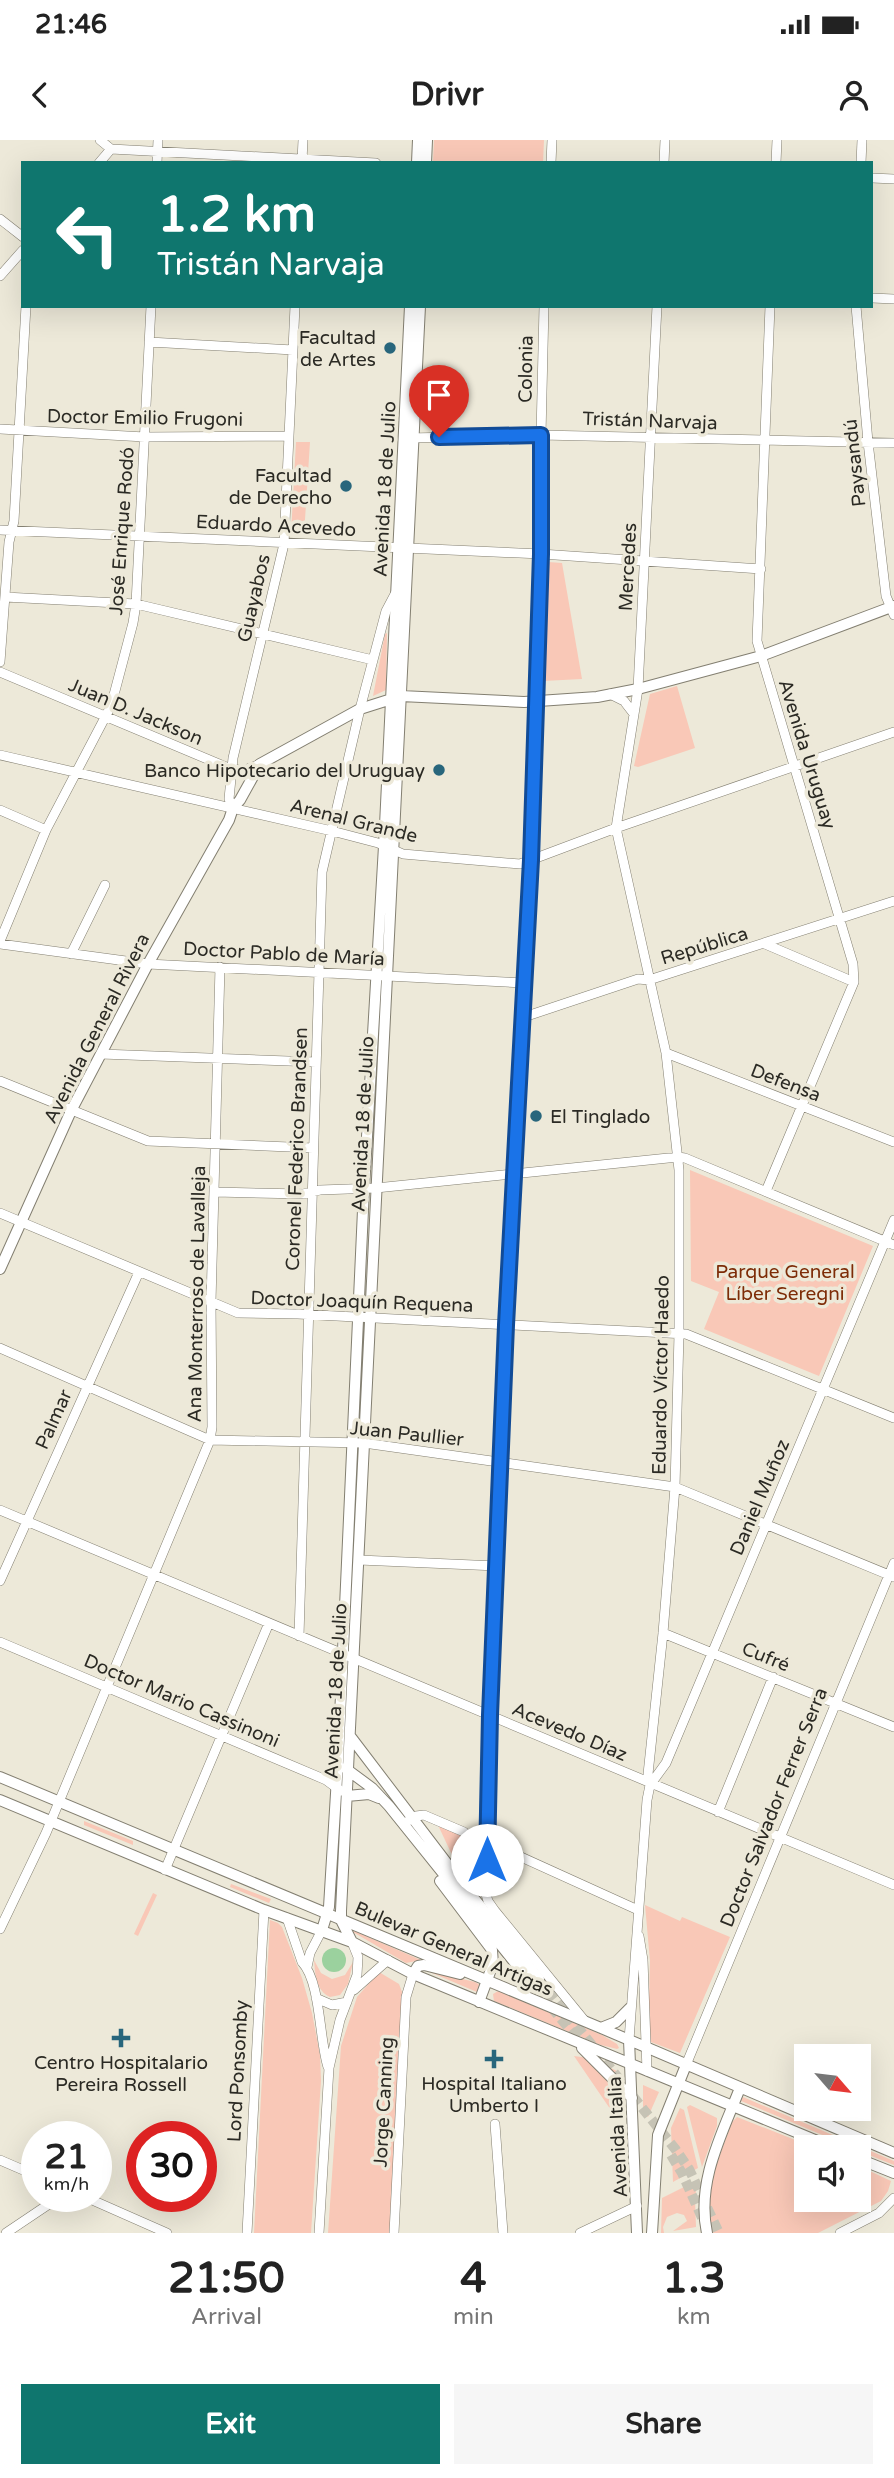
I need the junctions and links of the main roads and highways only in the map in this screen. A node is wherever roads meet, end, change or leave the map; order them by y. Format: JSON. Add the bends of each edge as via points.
{"nodes":[{"id":1,"x":418,"y":140,"type":"edge"},
{"id":2,"x":427,"y":140,"type":"edge"},
{"id":3,"x":416,"y":161,"type":"edge"},
{"id":4,"x":426,"y":161,"type":"edge"},
{"id":5,"x":411,"y":308,"type":"edge"},
{"id":6,"x":420,"y":308,"type":"edge"},
{"id":7,"x":409,"y":438,"type":"junction"},
{"id":8,"x":403,"y":549,"type":"junction"},
{"id":9,"x":893,"y":610,"type":"edge"},
{"id":10,"x":396,"y":698,"type":"junction"},
{"id":11,"x":0,"y":1269,"type":"edge"},
{"id":12,"x":358,"y":1443,"type":"junction"},
{"id":13,"x":348,"y":1656,"type":"junction"},
{"id":14,"x":351,"y":1736,"type":"junction"},
{"id":15,"x":338,"y":1761,"type":"junction"},
{"id":16,"x":348,"y":1770,"type":"junction"},
{"id":17,"x":0,"y":1777,"type":"edge"},
{"id":18,"x":347,"y":1796,"type":"junction"},
{"id":19,"x":381,"y":1798,"type":"junction"},
{"id":20,"x":0,"y":1800,"type":"edge"},
{"id":21,"x":408,"y":1822,"type":"junction"},
{"id":22,"x":431,"y":1861,"type":"junction"},
{"id":23,"x":327,"y":1915,"type":"junction"},
{"id":24,"x":341,"y":1920,"type":"junction"},
{"id":25,"x":322,"y":1930,"type":"junction"},
{"id":26,"x":352,"y":1942,"type":"junction"},
{"id":27,"x":469,"y":1973,"type":"junction"},
{"id":28,"x":413,"y":1974,"type":"junction"},
{"id":29,"x":487,"y":1980,"type":"junction"},
{"id":30,"x":479,"y":2002,"type":"junction"},
{"id":31,"x":630,"y":2008,"type":"road end"},
{"id":32,"x":601,"y":2028,"type":"junction"},
{"id":33,"x":629,"y":2040,"type":"junction"},
{"id":34,"x":578,"y":2043,"type":"junction"},
{"id":35,"x":631,"y":2064,"type":"junction"},
{"id":36,"x":686,"y":2065,"type":"junction"},
{"id":37,"x":678,"y":2084,"type":"junction"},
{"id":38,"x":740,"y":2088,"type":"junction"},
{"id":39,"x":632,"y":2098,"type":"junction"},
{"id":40,"x":733,"y":2106,"type":"junction"},
{"id":41,"x":803,"y":2135,"type":"edge"},
{"id":42,"x":894,"y":2153,"type":"edge"},
{"id":43,"x":871,"y":2164,"type":"edge"},
{"id":44,"x":894,"y":2173,"type":"edge"},
{"id":45,"x":637,"y":2233,"type":"edge"},
{"id":46,"x":652,"y":2233,"type":"edge"},
{"id":47,"x":707,"y":2233,"type":"edge"}],
"edges":[{"from":1,"to":3,"type":"main road"},
{"from":2,"to":4,"type":"main road"},
{"from":5,"to":7,"type":"main road","name":"Avenida 18 de Julio"},
{"from":6,"to":7,"type":"main road","name":"Avenida 18 de Julio"},
{"from":7,"to":8,"type":"main road","name":"Avenida 18 de Julio"},
{"from":8,"to":10,"type":"main road","name":"Avenida 18 de Julio"},
{"from":8,"to":10,"type":"main road","name":"Avenida 18 de Julio","via":[[397,590]]},
{"from":9,"to":10,"type":"main road","via":[[761,656],[610,694],[536,702]]},
{"from":10,"to":11,"type":"main road","name":"Avenida General Rivera","via":[[360,709],[260,764],[71,1111]]},
{"from":10,"to":12,"type":"main road","name":"Avenida 18 de Julio"},
{"from":12,"to":13,"type":"main road","name":"Avenida 18 de Julio"},
{"from":12,"to":13,"type":"main road","name":"Avenida 18 de Julio","via":[[359,1560]]},
{"from":13,"to":14,"type":"main road","name":"Avenida 18 de Julio"},
{"from":13,"to":15,"type":"main road","name":"Avenida 18 de Julio"},
{"from":14,"to":16,"type":"main road","name":"Avenida 18 de Julio"},
{"from":14,"to":21,"type":"main road"},
{"from":15,"to":16,"type":"main road"},
{"from":15,"to":23,"type":"main road","name":"Avenida 18 de Julio"},
{"from":16,"to":18,"type":"main road","name":"Avenida 18 de Julio"},
{"from":16,"to":19,"type":"main road"},
{"from":17,"to":23,"type":"main road","name":"Bulevar General Artigas"},
{"from":18,"to":19,"type":"main road"},
{"from":18,"to":24,"type":"main road","name":"Avenida 18 de Julio"},
{"from":19,"to":21,"type":"main road"},
{"from":20,"to":25,"type":"main road","name":"Bulevar General Artigas"},
{"from":21,"to":22,"type":"main road"},
{"from":21,"to":22,"type":"main road","via":[[468,1891],[536,1982]]},
{"from":22,"to":29,"type":"main road","via":[[492,1950]]},
{"from":23,"to":24,"type":"main road","name":"Bulevar General Artigas"},
{"from":23,"to":25,"type":"main road","name":"Avenida 18 de Julio"},
{"from":24,"to":26,"type":"main road","name":"Avenida 18 de Julio"},
{"from":24,"to":27,"type":"main road","name":"Bulevar General Artigas"},
{"from":25,"to":26,"type":"main road","name":"Bulevar General Artigas"},
{"from":26,"to":28,"type":"main road","name":"Bulevar General Artigas"},
{"from":27,"to":28,"type":"main road","via":[[448,1973],[424,1965]]},
{"from":27,"to":29,"type":"main road","name":"Bulevar General Artigas"},
{"from":28,"to":30,"type":"main road","name":"Bulevar General Artigas"},
{"from":29,"to":30,"type":"main road"},
{"from":29,"to":32,"type":"main road","name":"Bulevar General Artigas"},
{"from":30,"to":34,"type":"main road","name":"Bulevar General Artigas"},
{"from":31,"to":32,"type":"main road"},
{"from":32,"to":33,"type":"main road","name":"Bulevar General Artigas"},
{"from":33,"to":35,"type":"main road","name":"Avenida Italia"},
{"from":33,"to":36,"type":"main road","name":"Bulevar General Artigas"},
{"from":34,"to":35,"type":"main road","name":"Bulevar General Artigas"},
{"from":34,"to":39,"type":"main road"},
{"from":35,"to":37,"type":"main road","name":"Bulevar General Artigas"},
{"from":35,"to":39,"type":"main road","name":"Avenida Italia"},
{"from":36,"to":37,"type":"main road","name":"Avenida Italia"},
{"from":36,"to":38,"type":"main road","name":"Bulevar General Artigas"},
{"from":37,"to":40,"type":"main road","name":"Bulevar General Artigas"},
{"from":37,"to":46,"type":"main road","name":"Avenida Italia","via":[[658,2135]]},
{"from":38,"to":40,"type":"main road"},
{"from":38,"to":42,"type":"main road","name":"Bulevar General Artigas"},
{"from":39,"to":45,"type":"main road","name":"Avenida Italia"},
{"from":40,"to":41,"type":"main road","name":"Bulevar General Artigas"},
{"from":40,"to":47,"type":"main road","via":[[707,2180]]},
{"from":43,"to":44,"type":"main road"}]}
